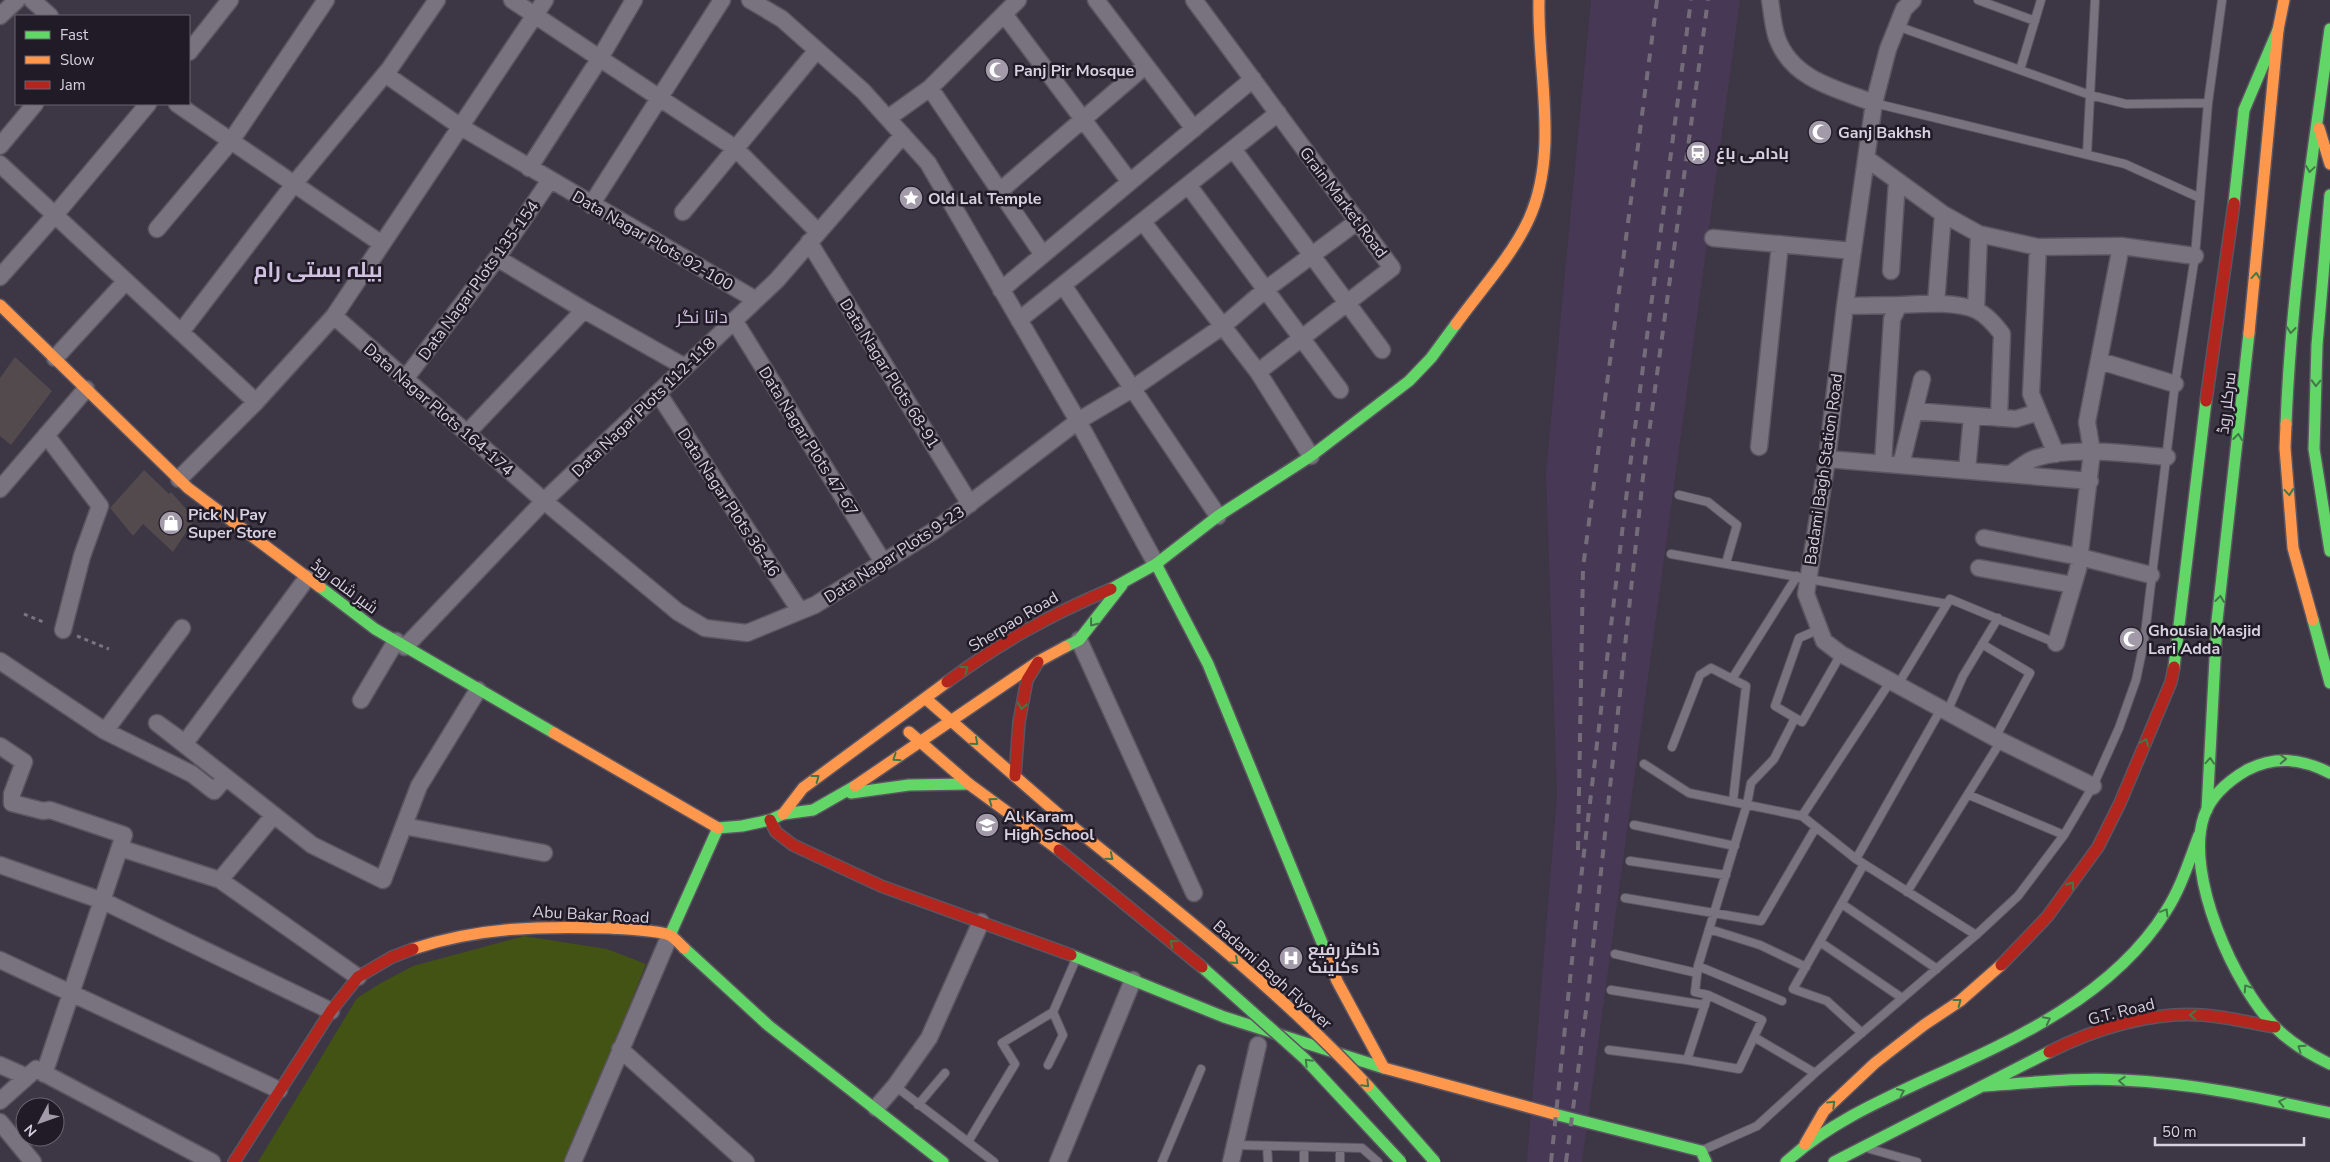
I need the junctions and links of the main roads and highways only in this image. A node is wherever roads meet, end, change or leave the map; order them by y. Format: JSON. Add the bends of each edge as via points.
{"nodes":[{"id":1,"x":1539,"y":0,"type":"edge"},
{"id":2,"x":2284,"y":0,"type":"edge"},
{"id":3,"x":2330,"y":29,"type":"edge"},
{"id":4,"x":2278,"y":30,"type":"junction"},
{"id":5,"x":2317,"y":120,"type":"junction"},
{"id":6,"x":2330,"y":164,"type":"edge"},
{"id":7,"x":2330,"y":195,"type":"edge"},
{"id":8,"x":0,"y":305,"type":"edge"},
{"id":9,"x":2330,"y":551,"type":"edge"},
{"id":10,"x":1156,"y":564,"type":"junction"},
{"id":11,"x":1123,"y":584,"type":"junction"},
{"id":12,"x":1039,"y":661,"type":"junction"},
{"id":13,"x":2330,"y":683,"type":"edge"},
{"id":14,"x":926,"y":698,"type":"junction"},
{"id":15,"x":895,"y":720,"type":"junction"},
{"id":16,"x":951,"y":721,"type":"junction"},
{"id":17,"x":920,"y":742,"type":"junction"},
{"id":18,"x":2330,"y":773,"type":"edge"},
{"id":19,"x":1015,"y":776,"type":"junction"},
{"id":20,"x":969,"y":784,"type":"junction"},
{"id":21,"x":842,"y":795,"type":"junction"},
{"id":22,"x":2207,"y":810,"type":"junction"},
{"id":23,"x":783,"y":814,"type":"junction"},
{"id":24,"x":770,"y":820,"type":"junction"},
{"id":25,"x":718,"y":828,"type":"junction"},
{"id":26,"x":2199,"y":836,"type":"junction"},
{"id":27,"x":670,"y":935,"type":"junction"},
{"id":28,"x":2275,"y":1028,"type":"junction"},
{"id":29,"x":2330,"y":1064,"type":"edge"},
{"id":30,"x":1384,"y":1068,"type":"junction"},
{"id":31,"x":1985,"y":1086,"type":"junction"},
{"id":32,"x":2330,"y":1113,"type":"edge"},
{"id":33,"x":1805,"y":1144,"type":"junction"},
{"id":34,"x":234,"y":1162,"type":"edge"},
{"id":35,"x":943,"y":1162,"type":"edge"},
{"id":36,"x":1400,"y":1162,"type":"edge"},
{"id":37,"x":1435,"y":1162,"type":"edge"},
{"id":38,"x":1706,"y":1162,"type":"edge"},
{"id":39,"x":1786,"y":1162,"type":"edge"},
{"id":40,"x":1834,"y":1162,"type":"edge"}],
"edges":[{"from":1,"to":10,"type":"main road","name":"Sherpao Road","via":[[1538,32],[1546,133],[1540,181],[1528,221],[1510,250],[1431,358],[1409,381],[1311,456],[1218,516]]},
{"from":2,"to":4,"type":"main road","name":"سرکلر روڈ"},
{"from":3,"to":5,"type":"main road"},
{"from":22,"to":4,"type":"main road","name":"سرکلر روڈ","one_way":true,"via":[[2217,622],[2253,302]]},
{"from":33,"to":4,"type":"main road","one_way":true,"via":[[1824,1111],[1874,1063],[1960,1000],[2014,953],[2047,918],[2098,847],[2120,803],[2171,682],[2180,634],[2208,382],[2232,225],[2244,110]]},
{"from":5,"to":6,"type":"main road"},
{"from":5,"to":13,"type":"main road","one_way":true,"via":[[2289,348],[2285,448],[2293,548]]},
{"from":7,"to":9,"type":"main road","one_way":true,"via":[[2317,345],[2314,449]]},
{"from":8,"to":25,"type":"main road","name":"شیر شاہ روڈ","via":[[179,479],[375,629]]},
{"from":10,"to":11,"type":"main road","name":"Sherpao Road"},
{"from":10,"to":30,"type":"main road","via":[[1208,664],[1337,981]]},
{"from":11,"to":12,"type":"main road","name":"Sherpao Road","one_way":true,"via":[[1080,640]]},
{"from":14,"to":11,"type":"main road","name":"Sherpao Road","one_way":true,"via":[[990,651],[1061,610]]},
{"from":12,"to":16,"type":"main road","name":"Sherpao Road"},
{"from":12,"to":19,"type":"main road","one_way":true,"via":[[1027,680],[1019,722]]},
{"from":14,"to":15,"type":"main road","name":"Sherpao Road"},
{"from":14,"to":16,"type":"main road","name":"Badami Bagh Flyover"},
{"from":15,"to":17,"type":"main road"},
{"from":23,"to":15,"type":"main road","name":"Sherpao Road","one_way":true,"via":[[802,788]]},
{"from":16,"to":17,"type":"main road","name":"Sherpao Road"},
{"from":16,"to":19,"type":"main road","name":"Badami Bagh Flyover","one_way":true},
{"from":17,"to":20,"type":"main road"},
{"from":17,"to":21,"type":"main road","name":"Sherpao Road","one_way":true},
{"from":22,"to":18,"type":"main road","one_way":true,"via":[[2221,788],[2260,763],[2285,758],[2301,760]]},
{"from":19,"to":37,"type":"main road","name":"Badami Bagh Flyover","one_way":true,"bridge":true,"via":[[1193,923],[1290,1009],[1370,1087]]},
{"from":20,"to":21,"type":"main road","via":[[897,784]]},
{"from":36,"to":20,"type":"main road","one_way":true,"bridge":true,"via":[[1304,1058],[1201,967],[1060,850]]},
{"from":21,"to":23,"type":"main road","via":[[813,810]]},
{"from":22,"to":26,"type":"main road"},
{"from":23,"to":24,"type":"main road"},
{"from":24,"to":25,"type":"main road"},
{"from":24,"to":30,"type":"main road","via":[[776,832],[793,845],[881,886],[1077,957],[1224,1017]]},
{"from":25,"to":27,"type":"main road"},
{"from":28,"to":26,"type":"main road","one_way":true,"via":[[2241,980],[2219,932],[2203,881]]},
{"from":33,"to":26,"type":"main road","one_way":true,"via":[[1837,1121],[1942,1073],[2064,1011],[2103,983],[2129,958],[2167,911]]},
{"from":27,"to":34,"type":"main road","name":"Abu Bakar Road","via":[[544,926],[501,929],[429,944],[392,957],[358,977],[331,1011]]},
{"from":27,"to":35,"type":"main road","name":"Abu Bakar Road","via":[[769,1026]]},
{"from":29,"to":28,"type":"main road","one_way":true,"via":[[2300,1048]]},
{"from":28,"to":31,"type":"main road","name":"G.T. Road","one_way":true,"via":[[2222,1016],[2178,1015],[2133,1021],[2059,1047]]},
{"from":30,"to":38,"type":"main road","via":[[1701,1151]]},
{"from":32,"to":31,"type":"main road","one_way":true,"via":[[2217,1090],[2151,1083],[2092,1079]]},
{"from":31,"to":40,"type":"main road","name":"G.T. Road"},
{"from":33,"to":39,"type":"main road"}]}
